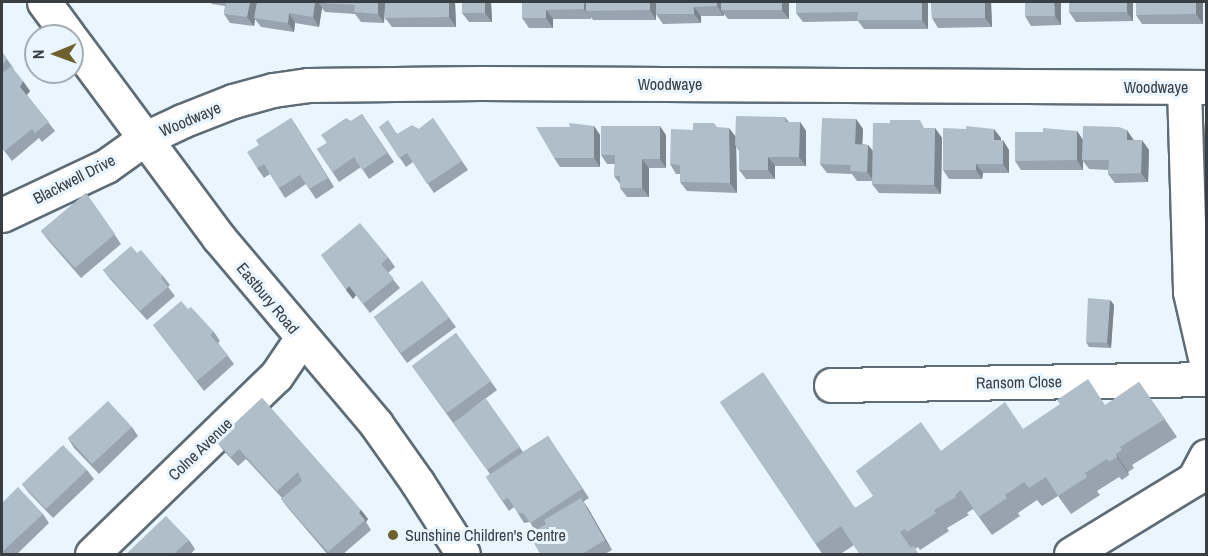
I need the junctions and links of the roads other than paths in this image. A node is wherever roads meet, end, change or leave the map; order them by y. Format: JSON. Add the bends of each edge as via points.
{"nodes":[{"id":1,"x":44,"y":2,"type":"edge"},
{"id":2,"x":60,"y":24,"type":"edge"},
{"id":3,"x":84,"y":57,"type":"edge"},
{"id":4,"x":1195,"y":87,"type":"edge"},
{"id":5,"x":144,"y":140,"type":"junction"},
{"id":6,"x":2,"y":215,"type":"edge"},
{"id":7,"x":301,"y":339,"type":"junction"},
{"id":8,"x":1206,"y":362,"type":"edge"},
{"id":9,"x":1206,"y":379,"type":"edge"},
{"id":10,"x":831,"y":385,"type":"dead end"},
{"id":11,"x":1206,"y":456,"type":"edge"},
{"id":12,"x":92,"y":555,"type":"edge"},
{"id":13,"x":463,"y":555,"type":"edge"},
{"id":14,"x":1071,"y":555,"type":"edge"}],
"edges":[{"from":1,"to":2,"type":"street"},
{"from":3,"to":5,"type":"street","name":"Eastbury Road"},
{"from":4,"to":5,"type":"street","name":"Woodwaye","via":[[308,85],[233,101]]},
{"from":4,"to":8,"type":"street","via":[[1190,292]]},
{"from":5,"to":6,"type":"street","name":"Blackwell Drive","via":[[106,166]]},
{"from":5,"to":7,"type":"street","name":"Eastbury Road"},
{"from":7,"to":12,"type":"street","name":"Colne Avenue","via":[[276,376]]},
{"from":7,"to":13,"type":"street","name":"Eastbury Road","via":[[376,424]]},
{"from":9,"to":10,"type":"street","name":"Ransom Close"},
{"from":11,"to":14,"type":"street","via":[[1194,479]]}]}
